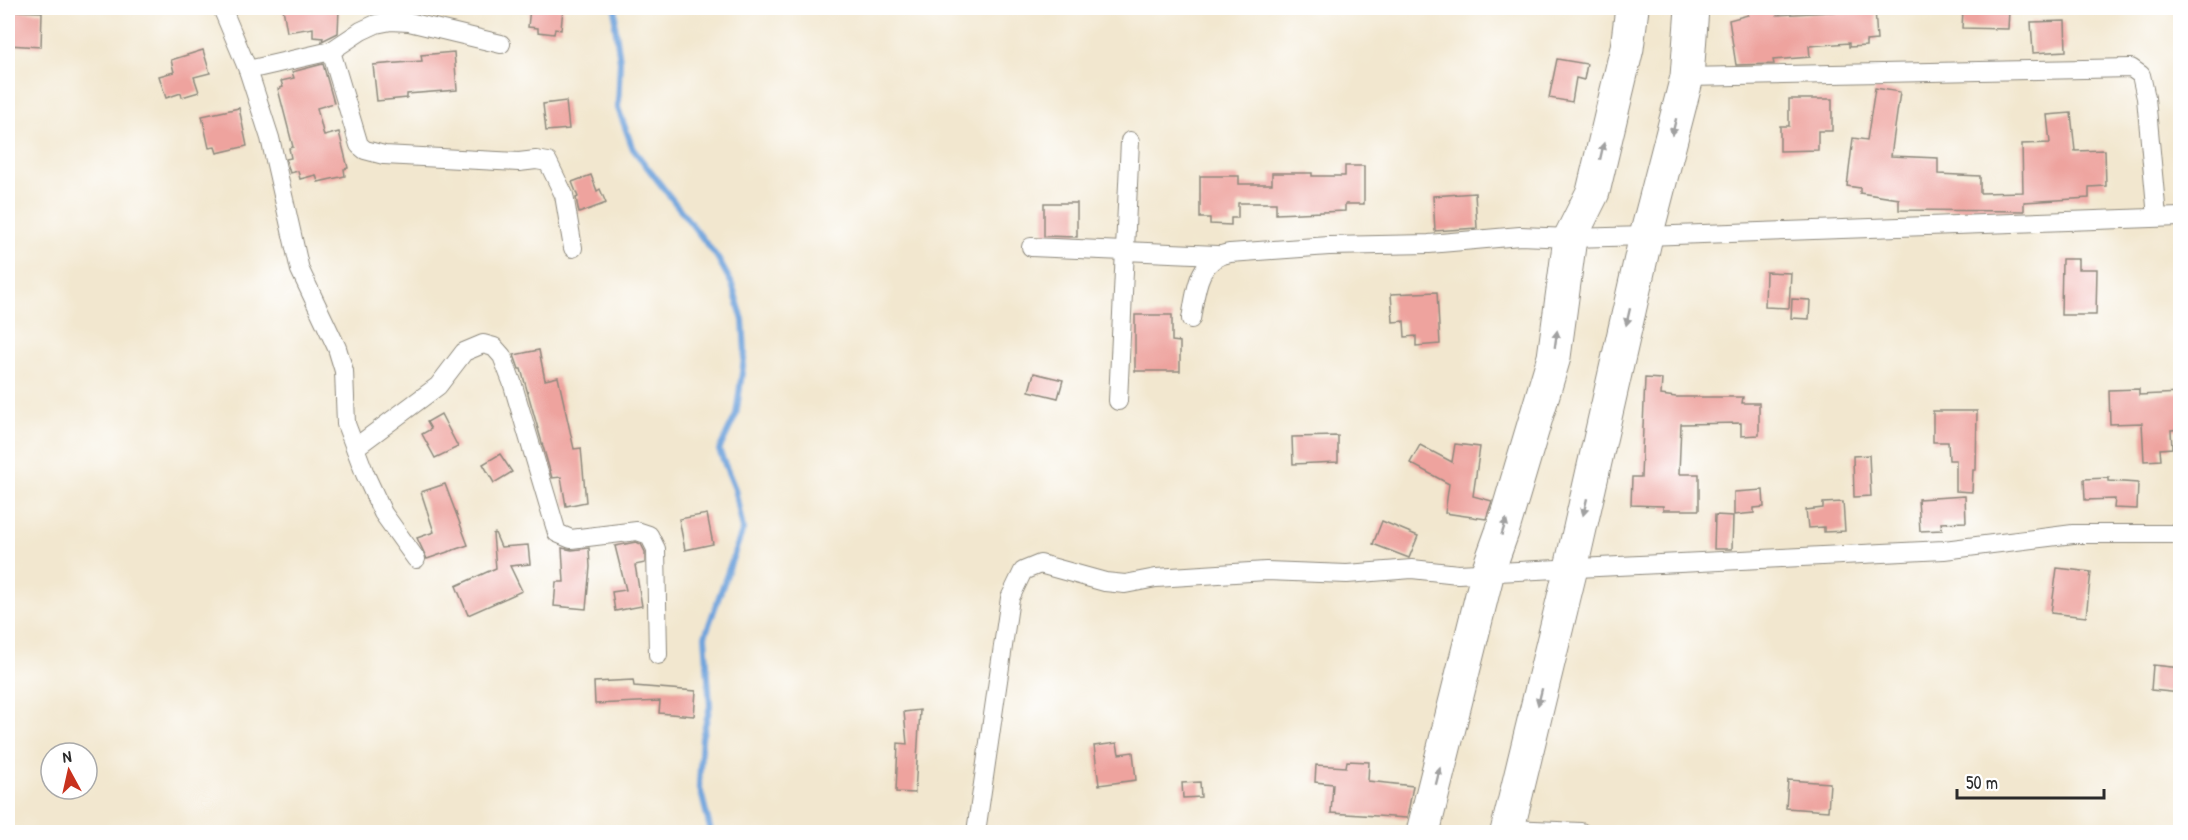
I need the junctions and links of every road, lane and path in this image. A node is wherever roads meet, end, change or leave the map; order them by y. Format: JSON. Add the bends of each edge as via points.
{"nodes":[{"id":1,"x":222,"y":8,"type":"edge"},
{"id":2,"x":1632,"y":8,"type":"edge"},
{"id":3,"x":1692,"y":8,"type":"edge"},
{"id":4,"x":501,"y":44,"type":"dead end"},
{"id":5,"x":331,"y":51,"type":"junction"},
{"id":6,"x":248,"y":70,"type":"junction"},
{"id":7,"x":1687,"y":77,"type":"junction"},
{"id":8,"x":1130,"y":141,"type":"dead end"},
{"id":9,"x":2157,"y":217,"type":"junction"},
{"id":10,"x":2181,"y":217,"type":"edge"},
{"id":11,"x":1646,"y":236,"type":"junction"},
{"id":12,"x":1570,"y":238,"type":"junction"},
{"id":13,"x":1031,"y":247,"type":"dead end"},
{"id":14,"x":573,"y":248,"type":"dead end"},
{"id":15,"x":1125,"y":251,"type":"junction"},
{"id":16,"x":1217,"y":255,"type":"junction"},
{"id":17,"x":1191,"y":319,"type":"dead end"},
{"id":18,"x":1118,"y":401,"type":"dead end"},
{"id":19,"x":356,"y":447,"type":"junction"},
{"id":20,"x":2181,"y":534,"type":"edge"},
{"id":21,"x":416,"y":559,"type":"dead end"},
{"id":22,"x":1571,"y":568,"type":"junction"},
{"id":23,"x":1488,"y":571,"type":"junction"},
{"id":24,"x":658,"y":655,"type":"dead end"},
{"id":25,"x":1507,"y":831,"type":"edge"},
{"id":26,"x":976,"y":832,"type":"edge"},
{"id":27,"x":1423,"y":832,"type":"edge"},
{"id":28,"x":1581,"y":832,"type":"edge"}],
"edges":[{"from":1,"to":6,"type":"street"},
{"from":12,"to":2,"type":"highway","one_way":true,"via":[[1593,192]]},
{"from":3,"to":7,"type":"highway"},
{"from":4,"to":5,"type":"street","via":[[391,21],[361,31]]},
{"from":5,"to":6,"type":"street"},
{"from":5,"to":14,"type":"street","via":[[359,145],[365,150],[384,155],[548,162],[564,195]]},
{"from":6,"to":19,"type":"street","via":[[270,138],[300,270],[344,371],[346,424]]},
{"from":7,"to":9,"type":"street","via":[[2131,68],[2142,75]]},
{"from":7,"to":11,"type":"highway","one_way":true},
{"from":8,"to":15,"type":"street"},
{"from":9,"to":10,"type":"street"},
{"from":9,"to":11,"type":"street"},
{"from":11,"to":12,"type":"street"},
{"from":11,"to":22,"type":"highway","one_way":true},
{"from":12,"to":16,"type":"street","via":[[1520,236]]},
{"from":23,"to":12,"type":"highway","one_way":true,"via":[[1554,357]]},
{"from":13,"to":15,"type":"street"},
{"from":15,"to":16,"type":"street"},
{"from":15,"to":18,"type":"street"},
{"from":16,"to":17,"type":"street","via":[[1198,280]]},
{"from":19,"to":21,"type":"street","via":[[383,513]]},
{"from":19,"to":24,"type":"street","via":[[438,386],[464,352],[483,344],[494,347],[512,382],[557,533],[571,539],[637,531],[649,535],[658,560]]},
{"from":20,"to":22,"type":"street","via":[[2073,534],[1944,550]]},
{"from":22,"to":23,"type":"street"},
{"from":22,"to":25,"type":"highway","one_way":true},
{"from":23,"to":26,"type":"street","via":[[1266,571],[1125,584],[1040,564],[1023,571],[1007,612]]},
{"from":27,"to":23,"type":"highway","one_way":true},
{"from":25,"to":28,"type":"street"}]}
